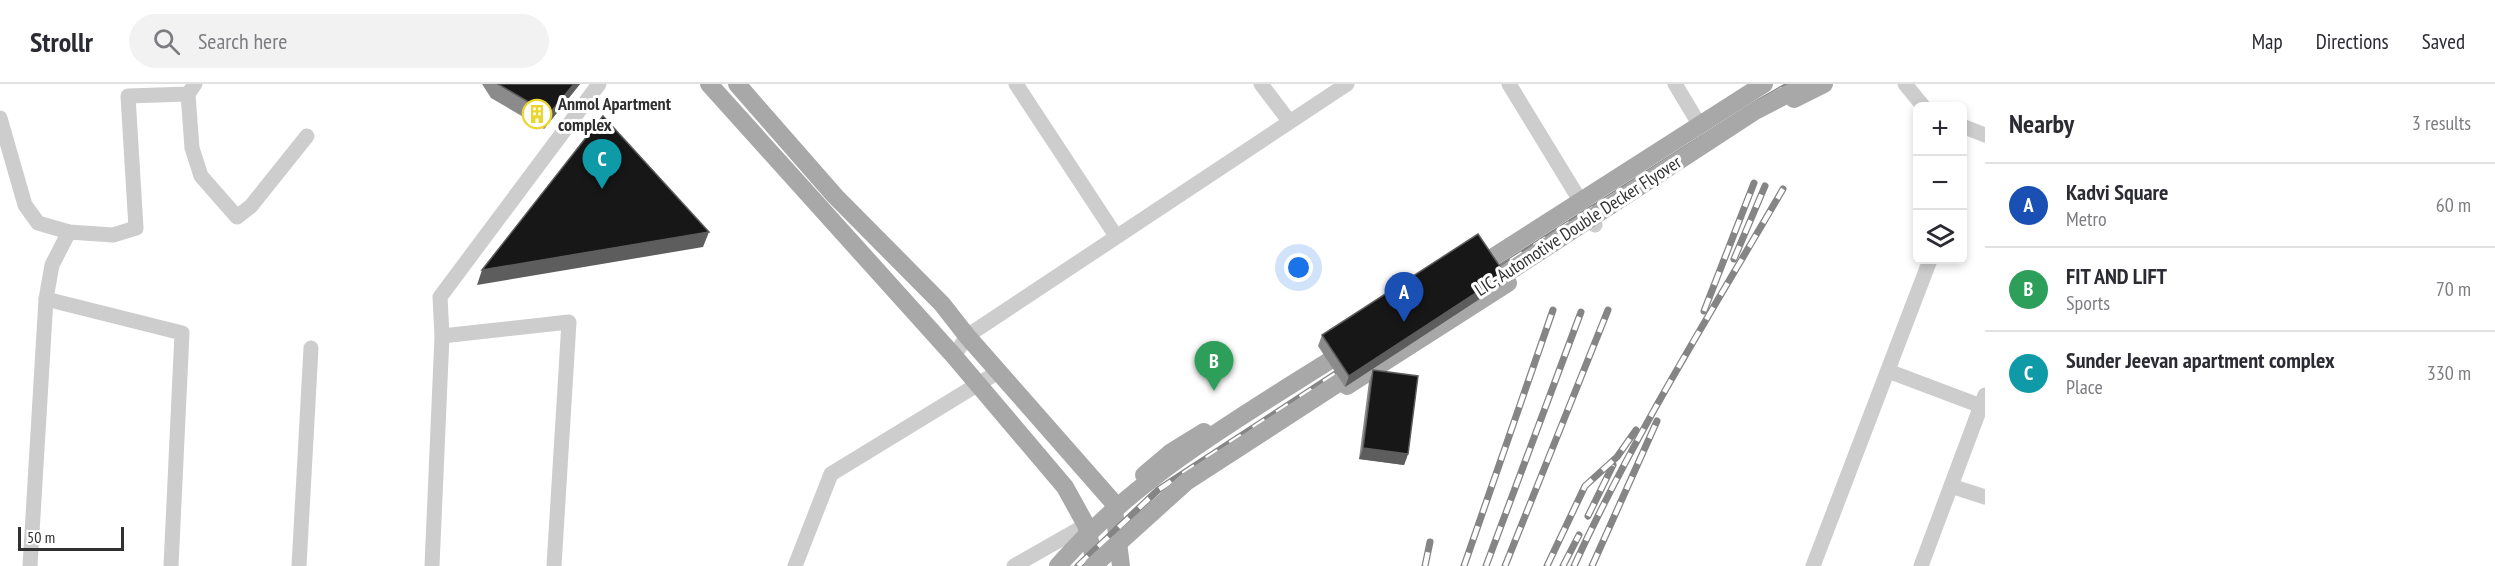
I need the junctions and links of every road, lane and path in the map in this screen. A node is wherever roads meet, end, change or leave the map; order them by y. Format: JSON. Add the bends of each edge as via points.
{"nodes":[{"id":1,"x":599,"y":84,"type":"edge"},
{"id":2,"x":709,"y":84,"type":"edge"},
{"id":3,"x":1016,"y":84,"type":"edge"},
{"id":4,"x":1261,"y":84,"type":"edge"},
{"id":5,"x":1347,"y":84,"type":"edge"},
{"id":6,"x":1509,"y":84,"type":"edge"},
{"id":7,"x":1675,"y":84,"type":"edge"},
{"id":8,"x":1752,"y":84,"type":"edge"},
{"id":9,"x":1764,"y":84,"type":"edge"},
{"id":10,"x":1807,"y":84,"type":"edge"},
{"id":11,"x":1824,"y":84,"type":"edge"},
{"id":12,"x":1905,"y":84,"type":"edge"},
{"id":13,"x":739,"y":85,"type":"edge"},
{"id":14,"x":191,"y":89,"type":"edge"},
{"id":15,"x":128,"y":90,"type":"edge"},
{"id":16,"x":725,"y":100,"type":"junction"},
{"id":17,"x":1920,"y":102,"type":"edge"},
{"id":18,"x":0,"y":118,"type":"edge"},
{"id":19,"x":1696,"y":119,"type":"junction"},
{"id":20,"x":1289,"y":121,"type":"junction"},
{"id":21,"x":1967,"y":128,"type":"edge"},
{"id":22,"x":1985,"y":135,"type":"edge"},
{"id":23,"x":307,"y":136,"type":"dead end"},
{"id":24,"x":1576,"y":195,"type":"junction"},
{"id":25,"x":1595,"y":225,"type":"junction"},
{"id":26,"x":69,"y":232,"type":"junction"},
{"id":27,"x":1116,"y":236,"type":"junction"},
{"id":28,"x":1928,"y":264,"type":"edge"},
{"id":29,"x":46,"y":299,"type":"junction"},
{"id":30,"x":442,"y":336,"type":"junction"},
{"id":31,"x":967,"y":336,"type":"junction"},
{"id":32,"x":311,"y":348,"type":"dead end"},
{"id":33,"x":954,"y":356,"type":"junction"},
{"id":34,"x":1888,"y":371,"type":"junction"},
{"id":35,"x":998,"y":372,"type":"junction"},
{"id":36,"x":978,"y":386,"type":"junction"},
{"id":37,"x":1983,"y":401,"type":"edge"},
{"id":38,"x":1951,"y":486,"type":"junction"},
{"id":39,"x":1985,"y":497,"type":"edge"},
{"id":40,"x":1113,"y":502,"type":"junction"},
{"id":41,"x":1086,"y":525,"type":"junction"},
{"id":42,"x":1120,"y":558,"type":"edge"},
{"id":43,"x":30,"y":566,"type":"edge"},
{"id":44,"x":171,"y":566,"type":"edge"},
{"id":45,"x":299,"y":566,"type":"edge"},
{"id":46,"x":432,"y":566,"type":"edge"},
{"id":47,"x":554,"y":566,"type":"edge"},
{"id":48,"x":795,"y":566,"type":"edge"},
{"id":49,"x":1014,"y":566,"type":"edge"},
{"id":50,"x":1050,"y":566,"type":"edge"},
{"id":51,"x":1058,"y":566,"type":"edge"},
{"id":52,"x":1094,"y":566,"type":"edge"},
{"id":53,"x":1103,"y":566,"type":"edge"},
{"id":54,"x":1813,"y":566,"type":"edge"},
{"id":55,"x":1921,"y":566,"type":"edge"}],
"edges":[{"from":1,"to":30,"type":"street","via":[[440,297]]},
{"from":2,"to":16,"type":"main road"},
{"from":3,"to":27,"type":"street"},
{"from":4,"to":20,"type":"street"},
{"from":5,"to":20,"type":"street"},
{"from":6,"to":24,"type":"street"},
{"from":7,"to":19,"type":"street"},
{"from":8,"to":19,"type":"main road"},
{"from":9,"to":24,"type":"main road","name":"LIC- Automotive Double Decker Flyover","bridge":true,"via":[[1452,279]]},
{"from":10,"to":52,"type":"main road","name":"LIC- Automotive Double Decker Flyover","bridge":true,"via":[[1746,117],[1186,482]]},
{"from":11,"to":25,"type":"main road","via":[[1759,116]]},
{"from":12,"to":17,"type":"street"},
{"from":13,"to":16,"type":"street"},
{"from":13,"to":31,"type":"main road","via":[[835,196],[942,304]]},
{"from":14,"to":15,"type":"street"},
{"from":14,"to":23,"type":"street","via":[[192,148],[201,176],[237,217],[251,206]]},
{"from":15,"to":26,"type":"street","via":[[136,228],[113,235]]},
{"from":16,"to":33,"type":"main road"},
{"from":18,"to":26,"type":"street","via":[[25,205],[38,223]]},
{"from":19,"to":24,"type":"main road"},
{"from":20,"to":27,"type":"street"},
{"from":21,"to":22,"type":"street"},
{"from":24,"to":25,"type":"street"},
{"from":25,"to":42,"type":"main road","via":[[1191,487]]},
{"from":26,"to":29,"type":"street","via":[[52,265]]},
{"from":27,"to":31,"type":"street"},
{"from":28,"to":34,"type":"street"},
{"from":29,"to":43,"type":"street"},
{"from":29,"to":44,"type":"street","via":[[183,333]]},
{"from":30,"to":46,"type":"street"},
{"from":30,"to":47,"type":"street","via":[[570,322]]},
{"from":31,"to":33,"type":"street"},
{"from":31,"to":35,"type":"main road"},
{"from":32,"to":45,"type":"street"},
{"from":33,"to":36,"type":"main road"},
{"from":34,"to":37,"type":"street"},
{"from":34,"to":54,"type":"street"},
{"from":35,"to":36,"type":"street"},
{"from":35,"to":40,"type":"main road"},
{"from":36,"to":41,"type":"main road","via":[[1065,487]]},
{"from":36,"to":48,"type":"street","via":[[831,474]]},
{"from":37,"to":38,"type":"street"},
{"from":38,"to":39,"type":"street"},
{"from":38,"to":55,"type":"street"},
{"from":40,"to":41,"type":"main road"},
{"from":40,"to":42,"type":"main road"},
{"from":40,"to":51,"type":"main road","bridge":true,"via":[[1170,453],[1359,338],[1174,460],[1088,531]]},
{"from":41,"to":49,"type":"street"},
{"from":41,"to":50,"type":"main road"},
{"from":41,"to":52,"type":"main road"},
{"from":42,"to":53,"type":"main road"}]}
